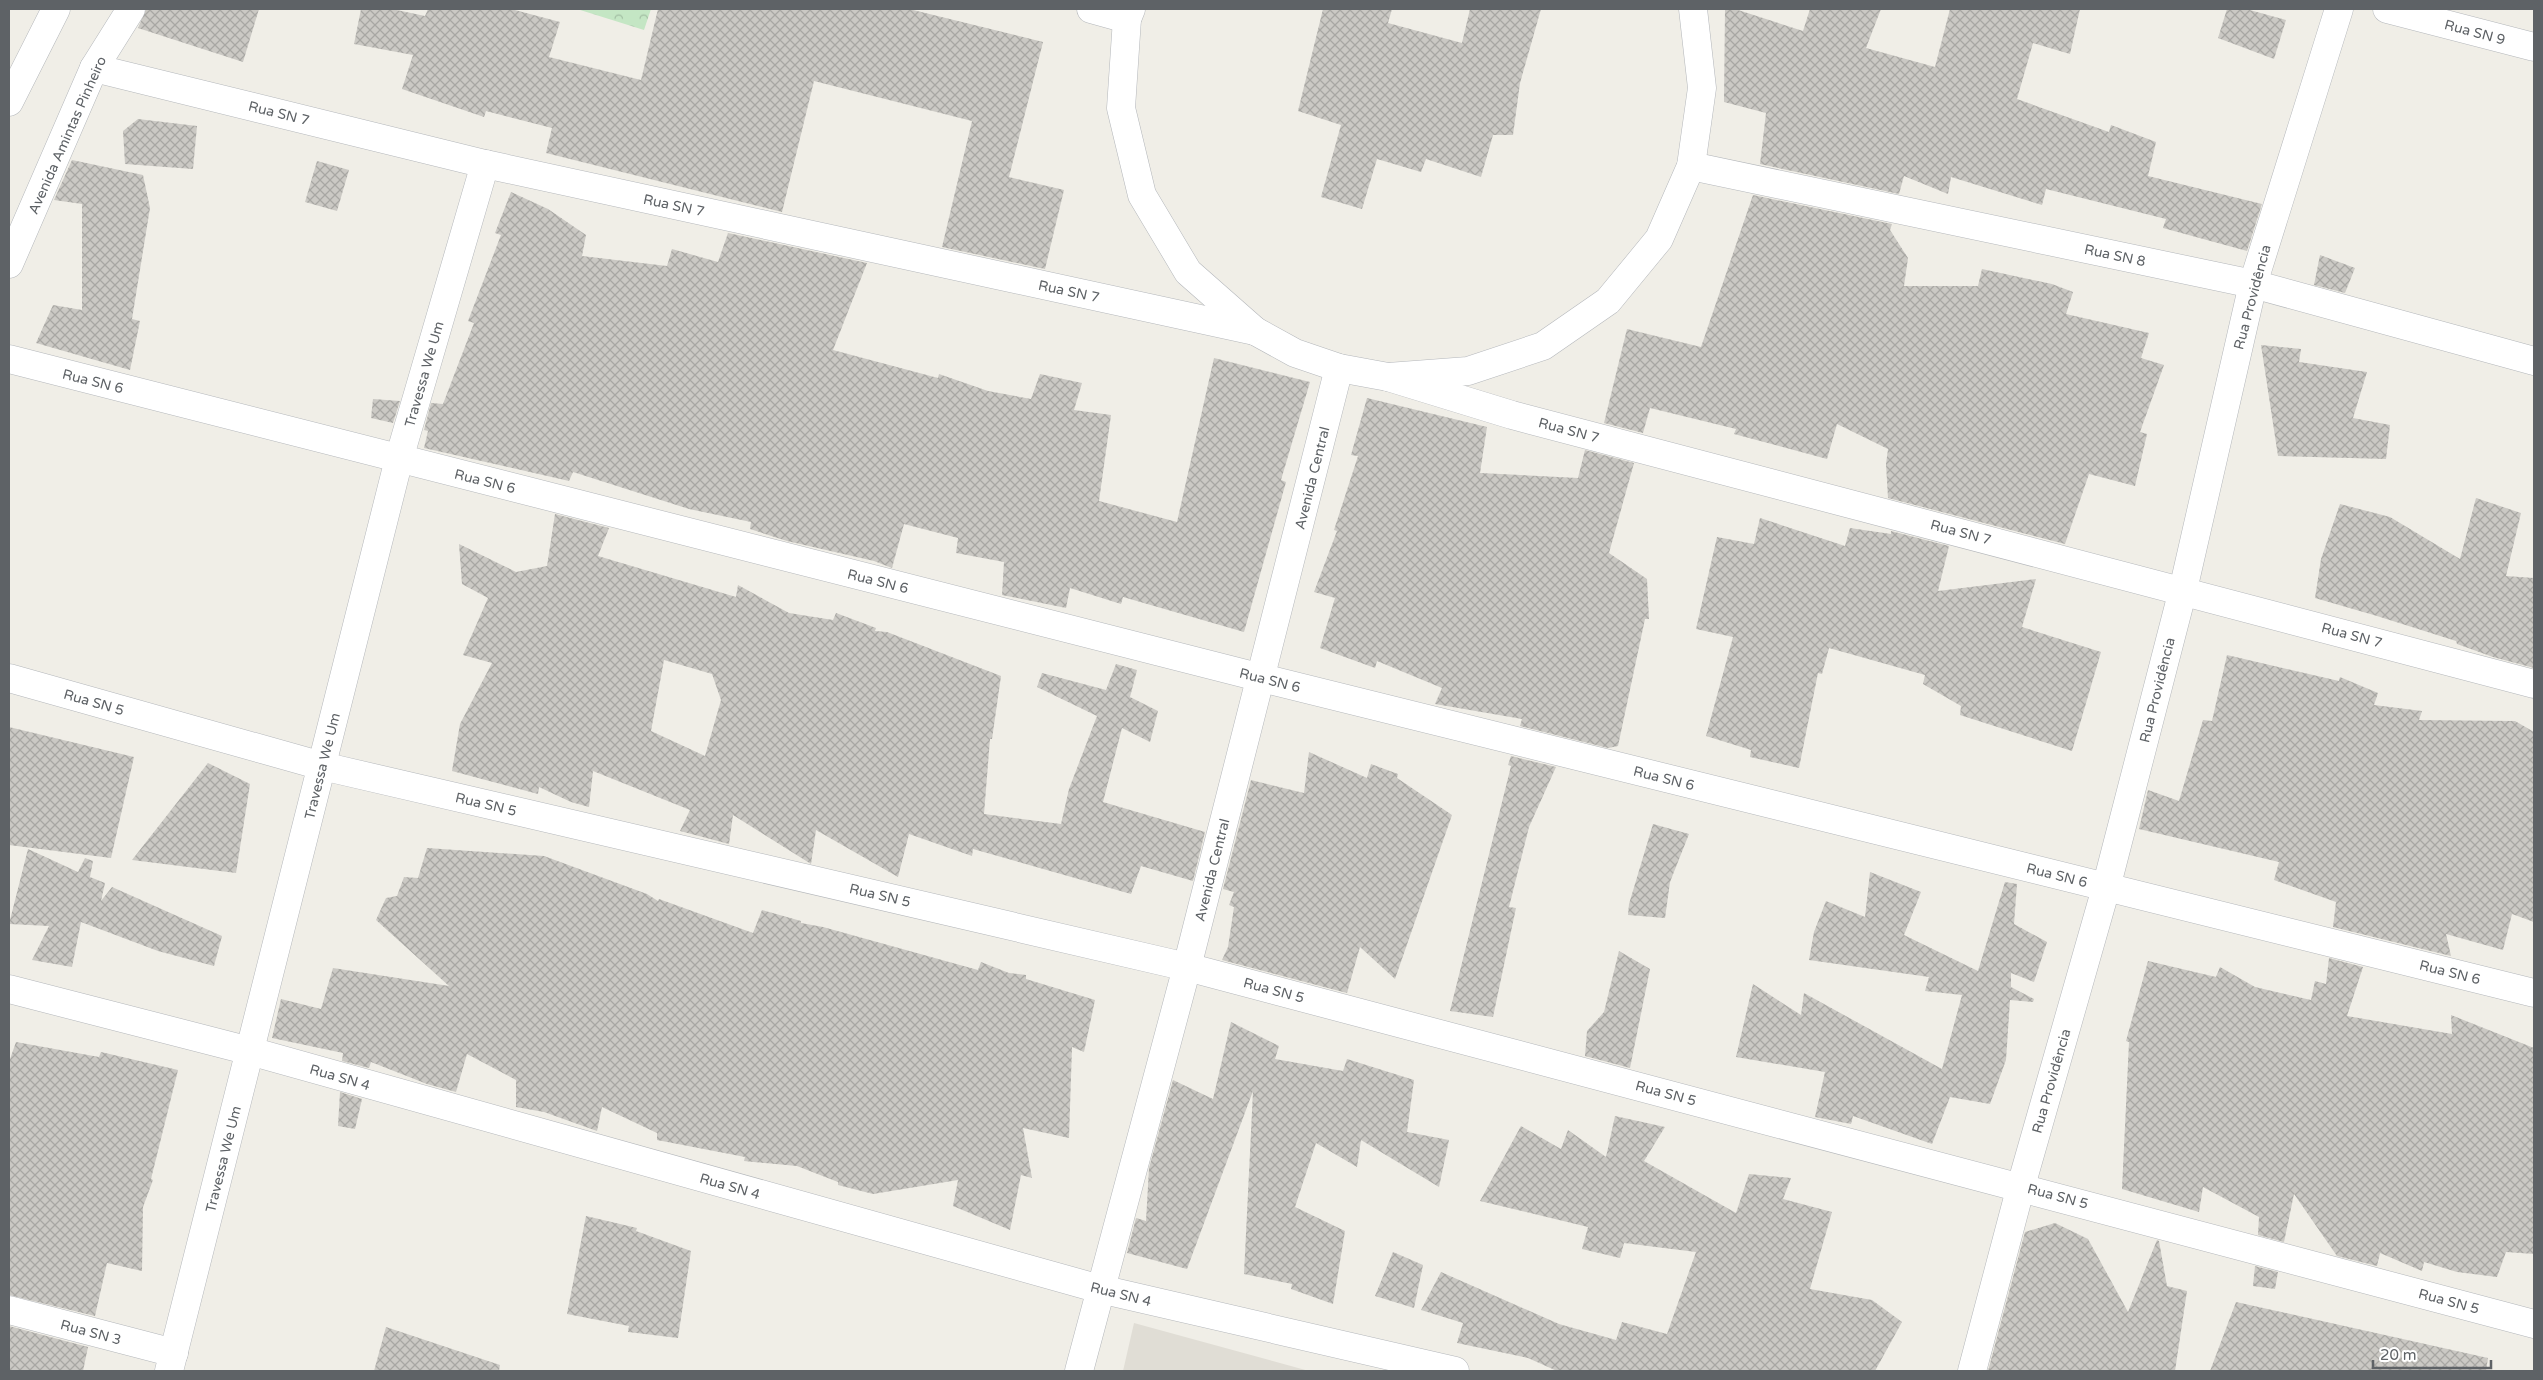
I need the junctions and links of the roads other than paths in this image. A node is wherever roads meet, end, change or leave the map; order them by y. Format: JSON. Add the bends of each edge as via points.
{"nodes":[{"id":1,"x":56,"y":9,"type":"edge"},
{"id":2,"x":131,"y":9,"type":"edge"},
{"id":3,"x":1091,"y":9,"type":"edge"},
{"id":4,"x":1692,"y":9,"type":"edge"},
{"id":5,"x":2339,"y":9,"type":"edge"},
{"id":6,"x":2387,"y":9,"type":"edge"},
{"id":7,"x":1129,"y":14,"type":"edge"},
{"id":8,"x":2534,"y":47,"type":"edge"},
{"id":9,"x":94,"y":68,"type":"junction"},
{"id":10,"x":9,"y":102,"type":"edge"},
{"id":11,"x":485,"y":164,"type":"junction"},
{"id":12,"x":1691,"y":166,"type":"junction"},
{"id":13,"x":9,"y":264,"type":"edge"},
{"id":14,"x":2253,"y":284,"type":"junction"},
{"id":15,"x":1255,"y":331,"type":"junction"},
{"id":16,"x":9,"y":360,"type":"edge"},
{"id":17,"x":2534,"y":361,"type":"edge"},
{"id":18,"x":1339,"y":368,"type":"junction"},
{"id":19,"x":1388,"y":377,"type":"junction"},
{"id":20,"x":399,"y":459,"type":"junction"},
{"id":21,"x":2183,"y":590,"type":"junction"},
{"id":22,"x":9,"y":678,"type":"edge"},
{"id":23,"x":1262,"y":678,"type":"junction"},
{"id":24,"x":2534,"y":684,"type":"edge"},
{"id":25,"x":322,"y":766,"type":"junction"},
{"id":26,"x":2106,"y":888,"type":"junction"},
{"id":27,"x":1187,"y":967,"type":"junction"},
{"id":28,"x":9,"y":990,"type":"edge"},
{"id":29,"x":2534,"y":993,"type":"edge"},
{"id":30,"x":250,"y":1051,"type":"junction"},
{"id":31,"x":2021,"y":1186,"type":"junction"},
{"id":32,"x":1100,"y":1289,"type":"junction"},
{"id":33,"x":9,"y":1310,"type":"edge"},
{"id":34,"x":2534,"y":1324,"type":"edge"},
{"id":35,"x":171,"y":1362,"type":"edge"},
{"id":36,"x":1079,"y":1371,"type":"edge"},
{"id":37,"x":1455,"y":1371,"type":"edge"},
{"id":38,"x":1972,"y":1371,"type":"edge"}],
"edges":[{"from":1,"to":10,"type":"street"},
{"from":2,"to":9,"type":"street","name":"Avenida Amintas Pinheiro"},
{"from":3,"to":7,"type":"street"},
{"from":4,"to":12,"type":"street","via":[[1702,88]]},
{"from":5,"to":14,"type":"street","name":"Rua Providência"},
{"from":6,"to":8,"type":"street","name":"Rua SN 9"},
{"from":7,"to":15,"type":"street","via":[[1121,108],[1142,195],[1188,272]]},
{"from":9,"to":11,"type":"street","name":"Rua SN 7"},
{"from":9,"to":13,"type":"street","name":"Avenida Amintas Pinheiro"},
{"from":11,"to":15,"type":"street","name":"Rua SN 7"},
{"from":11,"to":20,"type":"street","name":"Travessa We Um"},
{"from":12,"to":14,"type":"street","name":"Rua SN 8"},
{"from":12,"to":19,"type":"street","via":[[1659,239],[1608,301],[1543,346],[1468,372]]},
{"from":14,"to":17,"type":"street","name":"Rua SN 8"},
{"from":14,"to":21,"type":"street","name":"Rua Providência"},
{"from":15,"to":18,"type":"street","via":[[1295,353]]},
{"from":16,"to":20,"type":"street","name":"Rua SN 6"},
{"from":18,"to":19,"type":"street"},
{"from":18,"to":23,"type":"street","name":"Avenida Central"},
{"from":19,"to":21,"type":"street","name":"Rua SN 7","via":[[1512,415]]},
{"from":20,"to":23,"type":"street","name":"Rua SN 6"},
{"from":20,"to":25,"type":"street","name":"Travessa We Um"},
{"from":21,"to":24,"type":"street","name":"Rua SN 7"},
{"from":21,"to":26,"type":"street","name":"Rua Providência"},
{"from":22,"to":25,"type":"street","name":"Rua SN 5"},
{"from":23,"to":26,"type":"street","name":"Rua SN 6"},
{"from":23,"to":27,"type":"street","name":"Avenida Central"},
{"from":25,"to":27,"type":"street","name":"Rua SN 5"},
{"from":25,"to":30,"type":"street","name":"Travessa We Um"},
{"from":26,"to":29,"type":"street","name":"Rua SN 6"},
{"from":26,"to":31,"type":"street","name":"Rua Providência"},
{"from":27,"to":31,"type":"street","name":"Rua SN 5"},
{"from":27,"to":32,"type":"street","name":"Avenida Central"},
{"from":28,"to":30,"type":"street","name":"Rua SN 4"},
{"from":30,"to":32,"type":"street","name":"Rua SN 4"},
{"from":30,"to":35,"type":"street","name":"Travessa We Um"},
{"from":31,"to":34,"type":"street","name":"Rua SN 5"},
{"from":31,"to":38,"type":"street","name":"Rua Providência"},
{"from":32,"to":36,"type":"street","name":"Avenida Central"},
{"from":32,"to":37,"type":"street","name":"Rua SN 4"},
{"from":33,"to":35,"type":"street","name":"Rua SN 3"}]}
